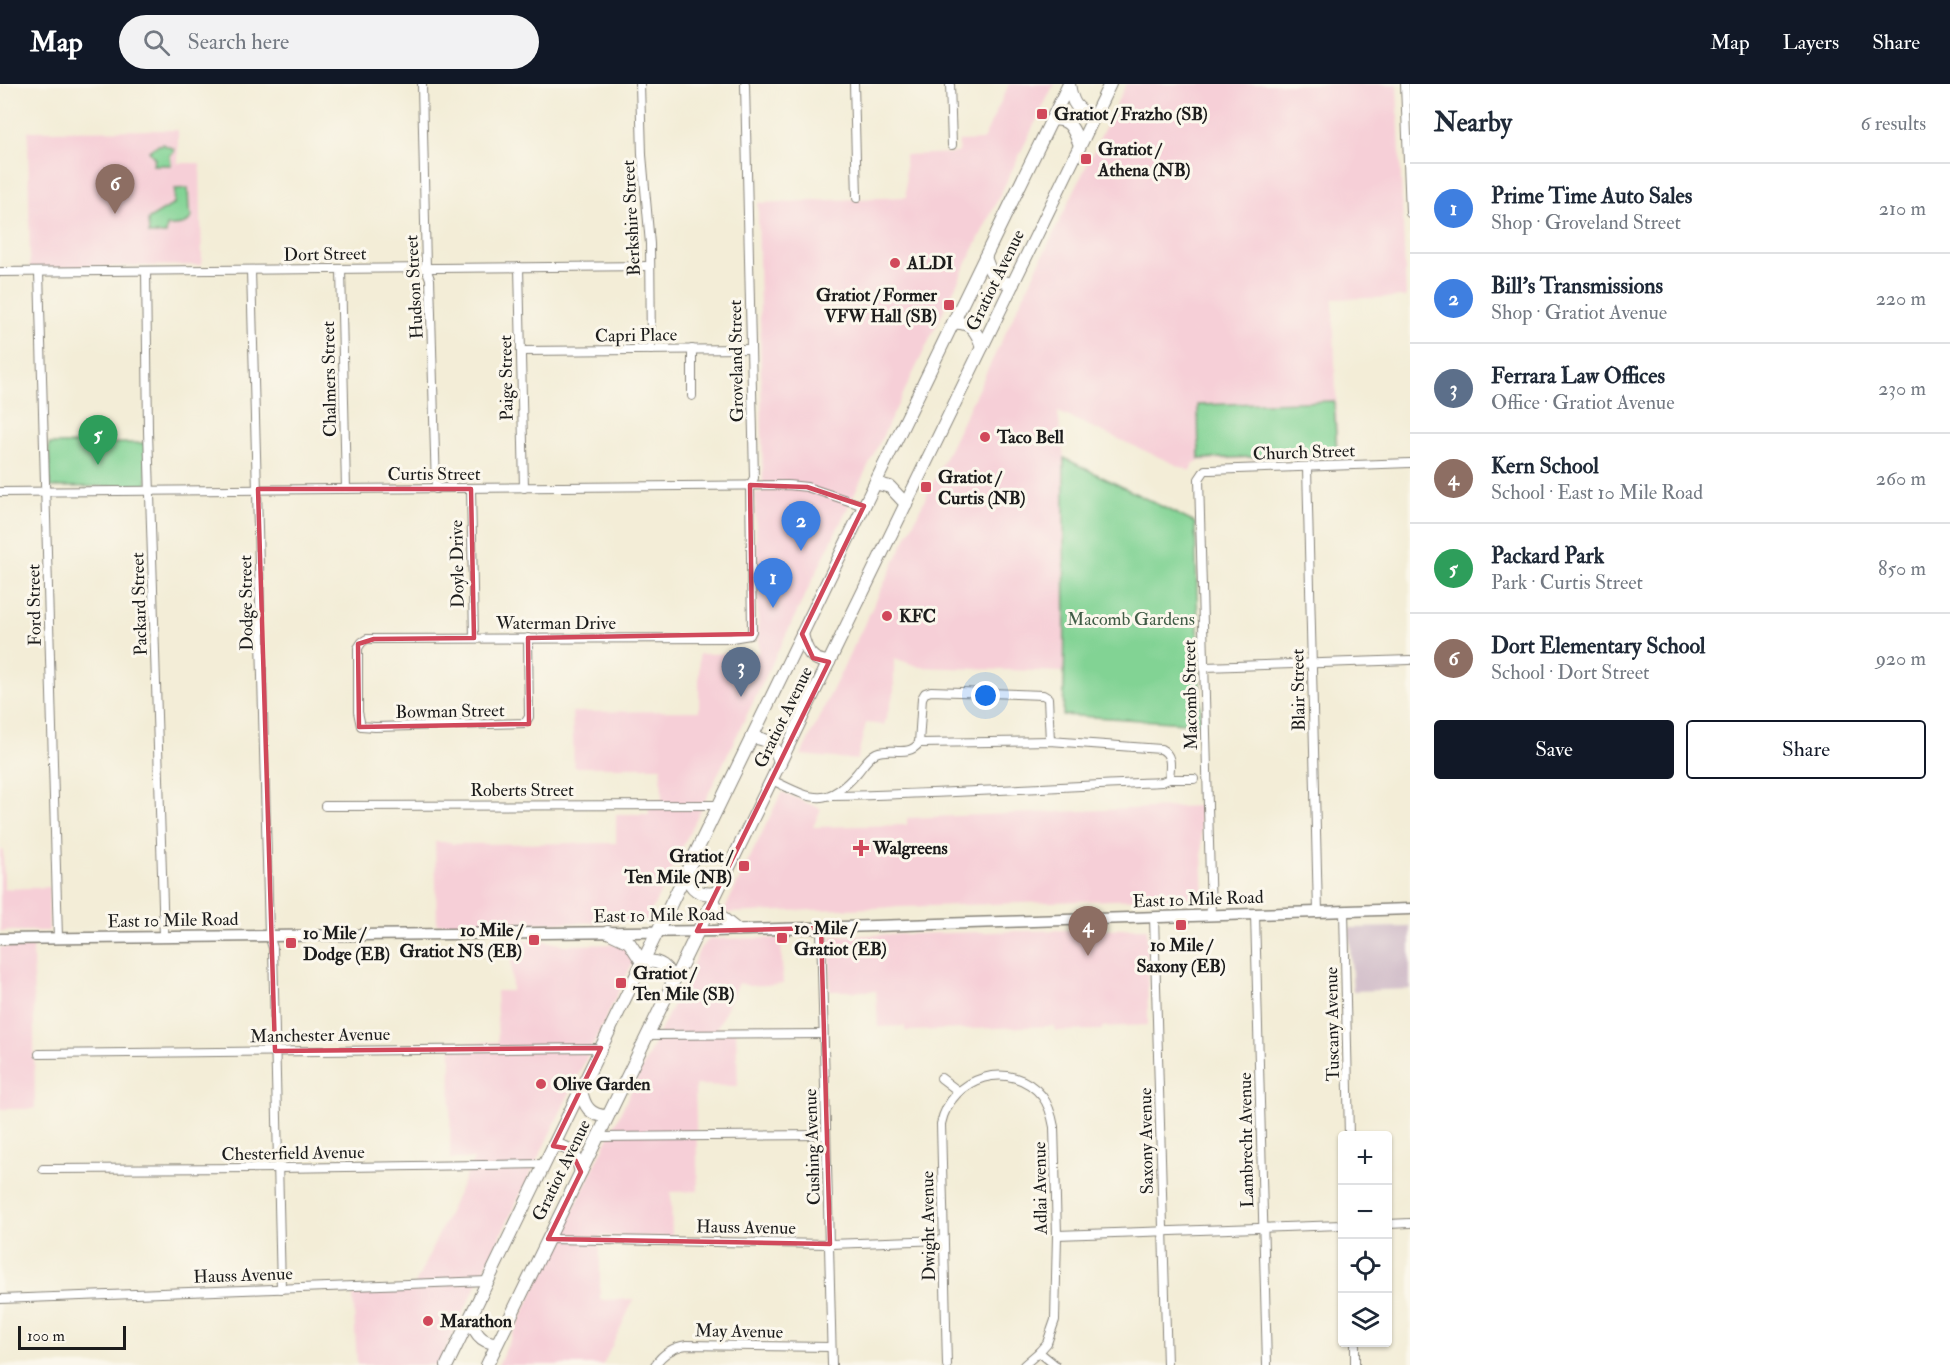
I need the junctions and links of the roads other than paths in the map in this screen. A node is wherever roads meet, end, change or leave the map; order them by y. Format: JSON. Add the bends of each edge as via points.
{"nodes":[{"id":1,"x":422,"y":84,"type":"edge"},
{"id":2,"x":640,"y":84,"type":"edge"},
{"id":3,"x":745,"y":84,"type":"edge"},
{"id":4,"x":854,"y":84,"type":"edge"},
{"id":5,"x":950,"y":84,"type":"edge"},
{"id":6,"x":1069,"y":84,"type":"edge"},
{"id":7,"x":1110,"y":84,"type":"edge"},
{"id":8,"x":1406,"y":84,"type":"edge"},
{"id":9,"x":1094,"y":117,"type":"junction"},
{"id":10,"x":1051,"y":120,"type":"junction"},
{"id":11,"x":952,"y":145,"type":"dead end"},
{"id":12,"x":1080,"y":145,"type":"junction"},
{"id":13,"x":858,"y":198,"type":"dead end"},
{"id":14,"x":1410,"y":213,"type":"edge"},
{"id":15,"x":985,"y":257,"type":"junction"},
{"id":16,"x":650,"y":266,"type":"junction"},
{"id":17,"x":519,"y":267,"type":"junction"},
{"id":18,"x":426,"y":268,"type":"junction"},
{"id":19,"x":341,"y":269,"type":"junction"},
{"id":20,"x":251,"y":270,"type":"junction"},
{"id":21,"x":146,"y":271,"type":"junction"},
{"id":22,"x":0,"y":272,"type":"edge"},
{"id":23,"x":39,"y":272,"type":"junction"},
{"id":24,"x":1013,"y":284,"type":"junction"},
{"id":25,"x":953,"y":323,"type":"junction"},
{"id":26,"x":982,"y":347,"type":"junction"},
{"id":27,"x":692,"y":349,"type":"junction"},
{"id":28,"x":751,"y":349,"type":"junction"},
{"id":29,"x":651,"y":350,"type":"junction"},
{"id":30,"x":520,"y":351,"type":"junction"},
{"id":31,"x":692,"y":396,"type":"dead end"},
{"id":32,"x":1410,"y":464,"type":"edge"},
{"id":33,"x":1307,"y":467,"type":"junction"},
{"id":34,"x":1201,"y":475,"type":"joint"},
{"id":35,"x":875,"y":483,"type":"junction"},
{"id":36,"x":750,"y":485,"type":"junction"},
{"id":37,"x":524,"y":488,"type":"junction"},
{"id":38,"x":258,"y":489,"type":"junction"},
{"id":39,"x":346,"y":489,"type":"junction"},
{"id":40,"x":436,"y":489,"type":"junction"},
{"id":41,"x":471,"y":489,"type":"junction"},
{"id":42,"x":46,"y":491,"type":"junction"},
{"id":43,"x":151,"y":491,"type":"junction"},
{"id":44,"x":0,"y":492,"type":"edge"},
{"id":45,"x":906,"y":504,"type":"junction"},
{"id":46,"x":864,"y":506,"type":"junction"},
{"id":47,"x":802,"y":634,"type":"junction"},
{"id":48,"x":750,"y":635,"type":"joint"},
{"id":49,"x":474,"y":638,"type":"junction"},
{"id":50,"x":528,"y":638,"type":"junction"},
{"id":51,"x":1410,"y":660,"type":"edge"},
{"id":52,"x":830,"y":662,"type":"junction"},
{"id":53,"x":1312,"y":664,"type":"junction"},
{"id":54,"x":1205,"y":667,"type":"junction"},
{"id":55,"x":361,"y":726,"type":"joint"},
{"id":56,"x":751,"y":738,"type":"junction"},
{"id":57,"x":1050,"y":741,"type":"junction"},
{"id":58,"x":919,"y":743,"type":"junction"},
{"id":59,"x":780,"y":764,"type":"junction"},
{"id":60,"x":1169,"y":779,"type":"junction"},
{"id":61,"x":1194,"y":779,"type":"dead end"},
{"id":62,"x":772,"y":780,"type":"junction"},
{"id":63,"x":831,"y":796,"type":"junction"},
{"id":64,"x":719,"y":805,"type":"junction"},
{"id":65,"x":325,"y":806,"type":"dead end"},
{"id":66,"x":686,"y":873,"type":"junction"},
{"id":67,"x":715,"y":897,"type":"junction"},
{"id":68,"x":1410,"y":909,"type":"edge"},
{"id":69,"x":1344,"y":911,"type":"junction"},
{"id":70,"x":1318,"y":912,"type":"junction"},
{"id":71,"x":1255,"y":914,"type":"junction"},
{"id":72,"x":1211,"y":915,"type":"junction"},
{"id":73,"x":1154,"y":917,"type":"junction"},
{"id":74,"x":821,"y":927,"type":"junction"},
{"id":75,"x":737,"y":930,"type":"junction"},
{"id":76,"x":698,"y":931,"type":"junction"},
{"id":77,"x":609,"y":932,"type":"junction"},
{"id":78,"x":657,"y":932,"type":"junction"},
{"id":79,"x":269,"y":935,"type":"junction"},
{"id":80,"x":164,"y":937,"type":"junction"},
{"id":81,"x":58,"y":938,"type":"junction"},
{"id":82,"x":0,"y":939,"type":"edge"},
{"id":83,"x":642,"y":962,"type":"junction"},
{"id":84,"x":672,"y":983,"type":"junction"},
{"id":85,"x":823,"y":1034,"type":"junction"},
{"id":86,"x":647,"y":1035,"type":"junction"},
{"id":87,"x":600,"y":1048,"type":"junction"},
{"id":88,"x":274,"y":1051,"type":"junction"},
{"id":89,"x":39,"y":1053,"type":"dead end"},
{"id":90,"x":941,"y":1078,"type":"dead end"},
{"id":91,"x":580,"y":1090,"type":"junction"},
{"id":92,"x":958,"y":1091,"type":"junction"},
{"id":93,"x":607,"y":1116,"type":"junction"},
{"id":94,"x":1350,"y":1131,"type":"edge"},
{"id":95,"x":826,"y":1135,"type":"junction"},
{"id":96,"x":597,"y":1137,"type":"junction"},
{"id":97,"x":553,"y":1146,"type":"junction"},
{"id":98,"x":544,"y":1164,"type":"junction"},
{"id":99,"x":277,"y":1168,"type":"junction"},
{"id":100,"x":43,"y":1169,"type":"dead end"},
{"id":101,"x":581,"y":1172,"type":"junction"},
{"id":102,"x":1410,"y":1223,"type":"edge"},
{"id":103,"x":1392,"y":1224,"type":"edge"},
{"id":104,"x":1338,"y":1226,"type":"edge"},
{"id":105,"x":1263,"y":1228,"type":"junction"},
{"id":106,"x":1162,"y":1232,"type":"junction"},
{"id":107,"x":1057,"y":1235,"type":"junction"},
{"id":108,"x":548,"y":1239,"type":"junction"},
{"id":109,"x":943,"y":1240,"type":"junction"},
{"id":110,"x":830,"y":1244,"type":"junction"},
{"id":111,"x":488,"y":1281,"type":"junction"},
{"id":112,"x":281,"y":1289,"type":"junction"},
{"id":113,"x":0,"y":1299,"type":"edge"},
{"id":114,"x":471,"y":1316,"type":"junction"},
{"id":115,"x":498,"y":1342,"type":"junction"},
{"id":116,"x":831,"y":1347,"type":"junction"},
{"id":117,"x":1355,"y":1347,"type":"edge"},
{"id":118,"x":1039,"y":1352,"type":"junction"},
{"id":119,"x":447,"y":1365,"type":"edge"},
{"id":120,"x":487,"y":1365,"type":"edge"},
{"id":121,"x":655,"y":1365,"type":"edge"},
{"id":122,"x":832,"y":1365,"type":"edge"},
{"id":123,"x":947,"y":1365,"type":"edge"},
{"id":124,"x":1024,"y":1365,"type":"edge"},
{"id":125,"x":1055,"y":1365,"type":"edge"},
{"id":126,"x":1167,"y":1365,"type":"edge"},
{"id":127,"x":1267,"y":1365,"type":"edge"},
{"id":128,"x":1355,"y":1365,"type":"edge"}],
"edges":[{"from":1,"to":18,"type":"street","name":"Hudson Street"},
{"from":2,"to":16,"type":"street","name":"Berkshire Street"},
{"from":3,"to":28,"type":"street","name":"Groveland Street"},
{"from":4,"to":13,"type":"street"},
{"from":5,"to":11,"type":"street"},
{"from":6,"to":9,"type":"main road","via":[[1076,106]]},
{"from":6,"to":10,"type":"main road","name":"Gratiot Avenue"},
{"from":7,"to":9,"type":"main road","name":"Gratiot Avenue"},
{"from":8,"to":14,"type":"street"},
{"from":9,"to":12,"type":"main road","name":"Gratiot Avenue"},
{"from":10,"to":12,"type":"main road","via":[[1068,123]]},
{"from":10,"to":15,"type":"main road","name":"Gratiot Avenue"},
{"from":12,"to":24,"type":"main road","name":"Gratiot Avenue"},
{"from":15,"to":24,"type":"main road","via":[[997,280]]},
{"from":15,"to":25,"type":"main road","name":"Gratiot Avenue"},
{"from":16,"to":17,"type":"street","name":"Dort Street"},
{"from":16,"to":29,"type":"street","name":"Berkshire Street"},
{"from":17,"to":18,"type":"street","name":"Dort Street"},
{"from":17,"to":30,"type":"street","name":"Paige Street"},
{"from":18,"to":19,"type":"street","name":"Dort Street"},
{"from":18,"to":40,"type":"street","name":"Hudson Street","via":[[430,279]]},
{"from":19,"to":20,"type":"street","name":"Dort Street"},
{"from":19,"to":39,"type":"street","name":"Chalmers Street"},
{"from":20,"to":21,"type":"street","name":"Dort Street"},
{"from":20,"to":38,"type":"street","name":"Dodge Street"},
{"from":21,"to":23,"type":"street","name":"Dort Street"},
{"from":21,"to":43,"type":"street","name":"Packard Street"},
{"from":22,"to":23,"type":"street","name":"Dort Street"},
{"from":23,"to":42,"type":"street","name":"Ford Street"},
{"from":24,"to":26,"type":"main road","name":"Gratiot Avenue"},
{"from":25,"to":26,"type":"main road","via":[[972,328]]},
{"from":25,"to":35,"type":"main road","name":"Gratiot Avenue"},
{"from":26,"to":45,"type":"main road","name":"Gratiot Avenue"},
{"from":27,"to":28,"type":"street","name":"Capri Place"},
{"from":27,"to":29,"type":"street","name":"Capri Place"},
{"from":27,"to":31,"type":"street"},
{"from":28,"to":36,"type":"street","name":"Groveland Street","via":[[754,478]]},
{"from":29,"to":30,"type":"street","name":"Capri Place"},
{"from":30,"to":37,"type":"street","name":"Paige Street"},
{"from":32,"to":33,"type":"street","name":"Church Street"},
{"from":33,"to":34,"type":"street","name":"Church Street","via":[[1205,470]]},
{"from":33,"to":53,"type":"street","name":"Blair Street"},
{"from":34,"to":54,"type":"street","name":"Macomb Street"},
{"from":35,"to":45,"type":"main road","via":[[890,487]]},
{"from":35,"to":46,"type":"main road","name":"Gratiot Avenue"},
{"from":36,"to":37,"type":"street","name":"Curtis Street"},
{"from":36,"to":46,"type":"street","name":"Curtis Street","via":[[807,487]]},
{"from":36,"to":48,"type":"street","name":"Groveland Street"},
{"from":37,"to":41,"type":"street","name":"Curtis Street"},
{"from":38,"to":39,"type":"street","name":"Curtis Street"},
{"from":38,"to":43,"type":"street","name":"Curtis Street"},
{"from":38,"to":79,"type":"street","name":"Dodge Street"},
{"from":39,"to":40,"type":"street","name":"Curtis Street"},
{"from":40,"to":41,"type":"street","name":"Curtis Street"},
{"from":41,"to":49,"type":"street","name":"Doyle Drive"},
{"from":42,"to":43,"type":"street","name":"Curtis Street"},
{"from":42,"to":44,"type":"street","name":"Curtis Street"},
{"from":42,"to":81,"type":"street","name":"Ford Street"},
{"from":43,"to":80,"type":"street","name":"Packard Street"},
{"from":45,"to":52,"type":"main road","name":"Gratiot Avenue"},
{"from":46,"to":47,"type":"main road","name":"Gratiot Avenue"},
{"from":47,"to":52,"type":"main road","via":[[813,658]]},
{"from":47,"to":56,"type":"main road","name":"Gratiot Avenue"},
{"from":48,"to":50,"type":"street","name":"Waterman Drive"},
{"from":49,"to":50,"type":"street","name":"Waterman Drive"},
{"from":49,"to":55,"type":"street","name":"Waterman Drive","via":[[362,642],[358,648]]},
{"from":50,"to":55,"type":"street","name":"Bowman Street","via":[[529,717],[525,723]]},
{"from":51,"to":53,"type":"street"},
{"from":52,"to":59,"type":"main road","name":"Gratiot Avenue"},
{"from":53,"to":54,"type":"street"},
{"from":53,"to":70,"type":"street","name":"Blair Street"},
{"from":54,"to":72,"type":"street","name":"Macomb Street"},
{"from":56,"to":59,"type":"main road","via":[[770,742]]},
{"from":56,"to":64,"type":"main road","name":"Gratiot Avenue"},
{"from":57,"to":58,"type":"street"},
{"from":57,"to":58,"type":"street","via":[[1048,698],[1043,695],[931,691],[922,698]]},
{"from":57,"to":60,"type":"street","via":[[1161,749],[1170,757]]},
{"from":58,"to":63,"type":"street","via":[[904,752],[878,752]]},
{"from":59,"to":62,"type":"main road","name":"Gratiot Avenue"},
{"from":60,"to":61,"type":"street"},
{"from":60,"to":63,"type":"street"},
{"from":62,"to":63,"type":"street","via":[[802,795]]},
{"from":62,"to":67,"type":"main road","name":"Gratiot Avenue"},
{"from":64,"to":65,"type":"street","name":"Roberts Street"},
{"from":64,"to":66,"type":"main road","name":"Gratiot Avenue"},
{"from":66,"to":67,"type":"main road","via":[[696,891]]},
{"from":66,"to":78,"type":"main road","name":"Gratiot Avenue"},
{"from":67,"to":75,"type":"main road","via":[[721,917]]},
{"from":67,"to":76,"type":"main road","name":"Gratiot Avenue"},
{"from":68,"to":69,"type":"main road"},
{"from":69,"to":70,"type":"main road","name":"East 10 Mile Road"},
{"from":69,"to":94,"type":"street","name":"Tuscany Avenue"},
{"from":70,"to":71,"type":"main road","name":"East 10 Mile Road"},
{"from":71,"to":72,"type":"main road","name":"East 10 Mile Road"},
{"from":71,"to":105,"type":"street","name":"Lambrecht Avenue"},
{"from":72,"to":73,"type":"main road","name":"East 10 Mile Road"},
{"from":73,"to":74,"type":"main road","name":"East 10 Mile Road"},
{"from":73,"to":106,"type":"street","name":"Saxony Avenue"},
{"from":74,"to":75,"type":"main road","name":"East 10 Mile Road"},
{"from":74,"to":85,"type":"street","name":"Cushing Avenue"},
{"from":75,"to":76,"type":"main road","name":"East 10 Mile Road"},
{"from":76,"to":78,"type":"main road","name":"East 10 Mile Road"},
{"from":76,"to":84,"type":"main road","name":"Gratiot Avenue"},
{"from":77,"to":78,"type":"main road","name":"East 10 Mile Road"},
{"from":77,"to":79,"type":"main road","name":"East 10 Mile Road"},
{"from":77,"to":83,"type":"main road","via":[[629,942]]},
{"from":78,"to":83,"type":"main road","name":"Gratiot Avenue"},
{"from":79,"to":80,"type":"main road","name":"East 10 Mile Road"},
{"from":79,"to":88,"type":"street","name":"Dodge Street","via":[[273,948]]},
{"from":80,"to":81,"type":"main road","name":"East 10 Mile Road"},
{"from":81,"to":82,"type":"main road","name":"East 10 Mile Road"},
{"from":83,"to":84,"type":"main road","via":[[663,965]]},
{"from":83,"to":87,"type":"main road","name":"Gratiot Avenue"},
{"from":84,"to":86,"type":"main road","name":"Gratiot Avenue"},
{"from":85,"to":86,"type":"street"},
{"from":85,"to":95,"type":"street","name":"Cushing Avenue"},
{"from":86,"to":93,"type":"main road","name":"Gratiot Avenue"},
{"from":87,"to":88,"type":"street","name":"Manchester Avenue"},
{"from":87,"to":91,"type":"main road","name":"Gratiot Avenue"},
{"from":88,"to":89,"type":"street","name":"Manchester Avenue"},
{"from":88,"to":99,"type":"street","name":"Dodge Street"},
{"from":90,"to":92,"type":"street"},
{"from":91,"to":93,"type":"main road","via":[[590,1111]]},
{"from":91,"to":97,"type":"main road","name":"Gratiot Avenue"},
{"from":92,"to":107,"type":"street","name":"Adlai Avenue","via":[[973,1081],[1001,1076],[1028,1084],[1043,1097],[1054,1127]]},
{"from":92,"to":109,"type":"street","name":"Dwight Avenue","via":[[947,1105],[941,1124]]},
{"from":93,"to":96,"type":"main road","name":"Gratiot Avenue"},
{"from":95,"to":96,"type":"street"},
{"from":95,"to":110,"type":"street","name":"Cushing Avenue"},
{"from":96,"to":101,"type":"main road","name":"Gratiot Avenue"},
{"from":97,"to":98,"type":"main road","name":"Gratiot Avenue"},
{"from":97,"to":101,"type":"main road","via":[[570,1149]]},
{"from":98,"to":99,"type":"street","name":"Chesterfield Avenue"},
{"from":98,"to":111,"type":"main road","name":"Gratiot Avenue"},
{"from":99,"to":100,"type":"street","name":"Chesterfield Avenue"},
{"from":99,"to":112,"type":"street","name":"Dodge Street"},
{"from":101,"to":108,"type":"main road","name":"Gratiot Avenue"},
{"from":102,"to":103,"type":"street"},
{"from":104,"to":105,"type":"street"},
{"from":105,"to":106,"type":"street"},
{"from":105,"to":127,"type":"street","name":"Lambrecht Avenue"},
{"from":106,"to":107,"type":"street"},
{"from":106,"to":126,"type":"street","name":"Saxony Avenue"},
{"from":107,"to":118,"type":"street","name":"Adlai Avenue","via":[[1055,1320]]},
{"from":108,"to":110,"type":"street","name":"Hauss Avenue"},
{"from":108,"to":115,"type":"main road","name":"Gratiot Avenue"},
{"from":109,"to":110,"type":"street","name":"Hauss Avenue"},
{"from":109,"to":123,"type":"street","name":"Dwight Avenue"},
{"from":110,"to":116,"type":"street","name":"Cushing Avenue"},
{"from":111,"to":112,"type":"street","name":"Hauss Avenue"},
{"from":111,"to":114,"type":"main road","name":"Gratiot Avenue"},
{"from":112,"to":113,"type":"street","name":"Hauss Avenue"},
{"from":114,"to":115,"type":"main road","via":[[480,1337]]},
{"from":114,"to":119,"type":"main road","name":"Gratiot Avenue"},
{"from":115,"to":120,"type":"main road","name":"Gratiot Avenue"},
{"from":116,"to":121,"type":"street","name":"May Avenue","via":[[687,1345],[669,1351]]},
{"from":116,"to":122,"type":"street","name":"Cushing Avenue"},
{"from":117,"to":128,"type":"street"},
{"from":118,"to":124,"type":"street","name":"Adlai Avenue"},
{"from":118,"to":125,"type":"street"}]}
